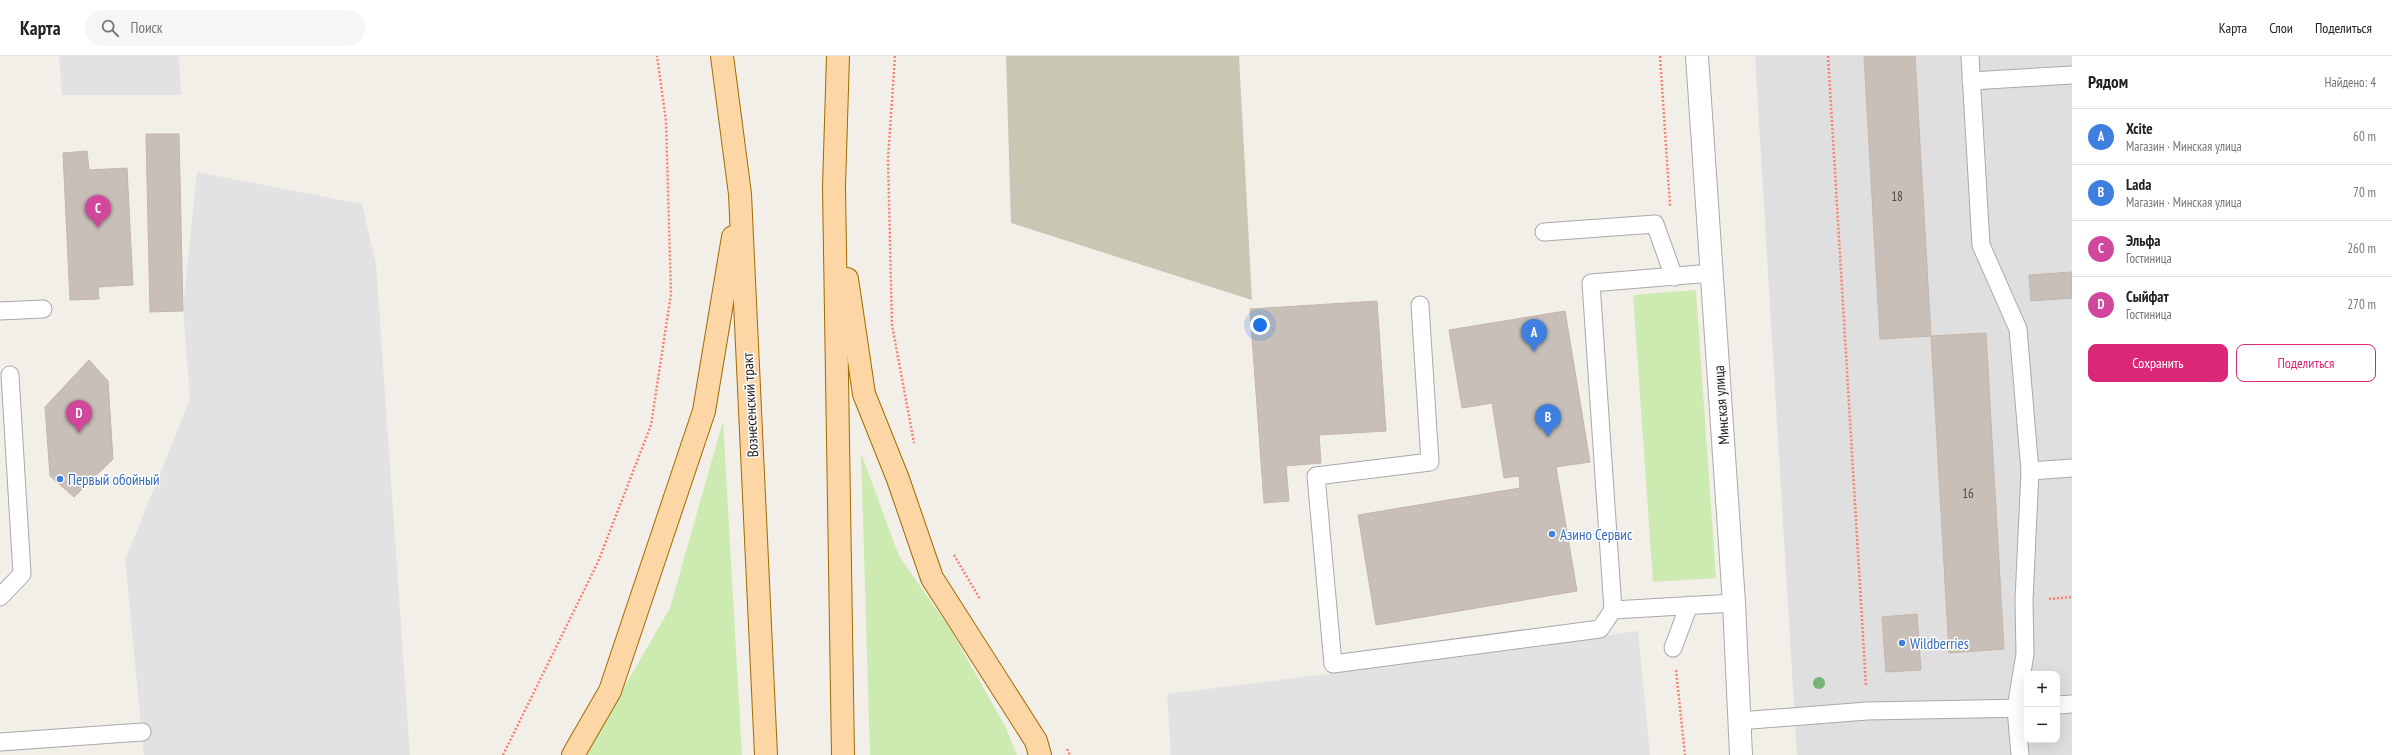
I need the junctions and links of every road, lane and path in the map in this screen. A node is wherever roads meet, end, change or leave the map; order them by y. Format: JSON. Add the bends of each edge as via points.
{"nodes":[{"id":1,"x":657,"y":56,"type":"edge"},
{"id":2,"x":722,"y":56,"type":"edge"},
{"id":3,"x":838,"y":56,"type":"edge"},
{"id":4,"x":895,"y":56,"type":"edge"},
{"id":5,"x":1660,"y":56,"type":"edge"},
{"id":6,"x":1697,"y":56,"type":"edge"},
{"id":7,"x":1828,"y":56,"type":"edge"},
{"id":8,"x":1970,"y":56,"type":"edge"},
{"id":9,"x":2072,"y":75,"type":"edge"},
{"id":10,"x":1971,"y":81,"type":"junction"},
{"id":11,"x":834,"y":187,"type":"junction"},
{"id":12,"x":740,"y":194,"type":"junction"},
{"id":13,"x":1670,"y":214,"type":"dead end"},
{"id":14,"x":1544,"y":232,"type":"dead end"},
{"id":15,"x":1712,"y":273,"type":"junction"},
{"id":16,"x":1674,"y":277,"type":"junction"},
{"id":17,"x":1420,"y":305,"type":"dead end"},
{"id":18,"x":43,"y":309,"type":"dead end"},
{"id":19,"x":0,"y":311,"type":"edge"},
{"id":20,"x":10,"y":375,"type":"dead end"},
{"id":21,"x":915,"y":445,"type":"dead end"},
{"id":22,"x":2072,"y":468,"type":"edge"},
{"id":23,"x":2030,"y":471,"type":"junction"},
{"id":24,"x":952,"y":550,"type":"dead end"},
{"id":25,"x":0,"y":597,"type":"edge"},
{"id":26,"x":1734,"y":603,"type":"junction"},
{"id":27,"x":983,"y":605,"type":"dead end"},
{"id":28,"x":1689,"y":606,"type":"junction"},
{"id":29,"x":1613,"y":610,"type":"junction"},
{"id":30,"x":1673,"y":648,"type":"joint"},
{"id":31,"x":2072,"y":704,"type":"edge"},
{"id":32,"x":2060,"y":705,"type":"edge"},
{"id":33,"x":2021,"y":708,"type":"edge"},
{"id":34,"x":1867,"y":711,"type":"junction"},
{"id":35,"x":1739,"y":721,"type":"junction"},
{"id":36,"x":142,"y":732,"type":"dead end"},
{"id":37,"x":0,"y":742,"type":"edge"},
{"id":38,"x":1066,"y":748,"type":"dead end"},
{"id":39,"x":504,"y":755,"type":"edge"},
{"id":40,"x":573,"y":755,"type":"edge"},
{"id":41,"x":766,"y":755,"type":"edge"},
{"id":42,"x":843,"y":755,"type":"edge"},
{"id":43,"x":1040,"y":755,"type":"edge"},
{"id":44,"x":1070,"y":755,"type":"edge"},
{"id":45,"x":1685,"y":755,"type":"edge"},
{"id":46,"x":1741,"y":755,"type":"edge"},
{"id":47,"x":2020,"y":755,"type":"edge"}],
"edges":[{"from":1,"to":39,"type":"path","via":[[666,121],[671,294],[651,425],[598,562]]},
{"from":2,"to":12,"type":"main road","name":"Вознесенский тракт"},
{"from":3,"to":11,"type":"main road"},
{"from":4,"to":21,"type":"path","via":[[888,159],[892,325]]},
{"from":5,"to":13,"type":"path"},
{"from":6,"to":15,"type":"street","name":"Минская улица"},
{"from":7,"to":34,"type":"path"},
{"from":8,"to":10,"type":"lane"},
{"from":9,"to":10,"type":"lane"},
{"from":10,"to":23,"type":"lane","via":[[1981,245],[2018,329]]},
{"from":11,"to":42,"type":"main road"},
{"from":11,"to":43,"type":"main road","via":[[864,394],[898,479],[932,578],[1036,741]]},
{"from":12,"to":40,"type":"main road","via":[[704,411],[610,691]]},
{"from":12,"to":41,"type":"main road","name":"Вознесенский тракт"},
{"from":14,"to":16,"type":"lane","via":[[1655,224]]},
{"from":15,"to":16,"type":"lane"},
{"from":15,"to":26,"type":"street","name":"Минская улица"},
{"from":16,"to":29,"type":"lane","via":[[1591,283]]},
{"from":17,"to":29,"type":"lane","via":[[1430,462],[1316,476],[1332,664],[1600,629]]},
{"from":18,"to":19,"type":"lane"},
{"from":20,"to":25,"type":"lane","via":[[22,574]]},
{"from":22,"to":23,"type":"lane"},
{"from":23,"to":33,"type":"lane"},
{"from":24,"to":27,"type":"path"},
{"from":26,"to":28,"type":"lane"},
{"from":26,"to":35,"type":"street","name":"Минская улица"},
{"from":28,"to":29,"type":"lane"},
{"from":28,"to":30,"type":"lane"},
{"from":30,"to":45,"type":"path"},
{"from":31,"to":32,"type":"lane"},
{"from":33,"to":34,"type":"lane"},
{"from":33,"to":47,"type":"lane"},
{"from":34,"to":35,"type":"lane"},
{"from":35,"to":46,"type":"street","name":"Минская улица"},
{"from":36,"to":37,"type":"lane"},
{"from":38,"to":44,"type":"path"}]}
